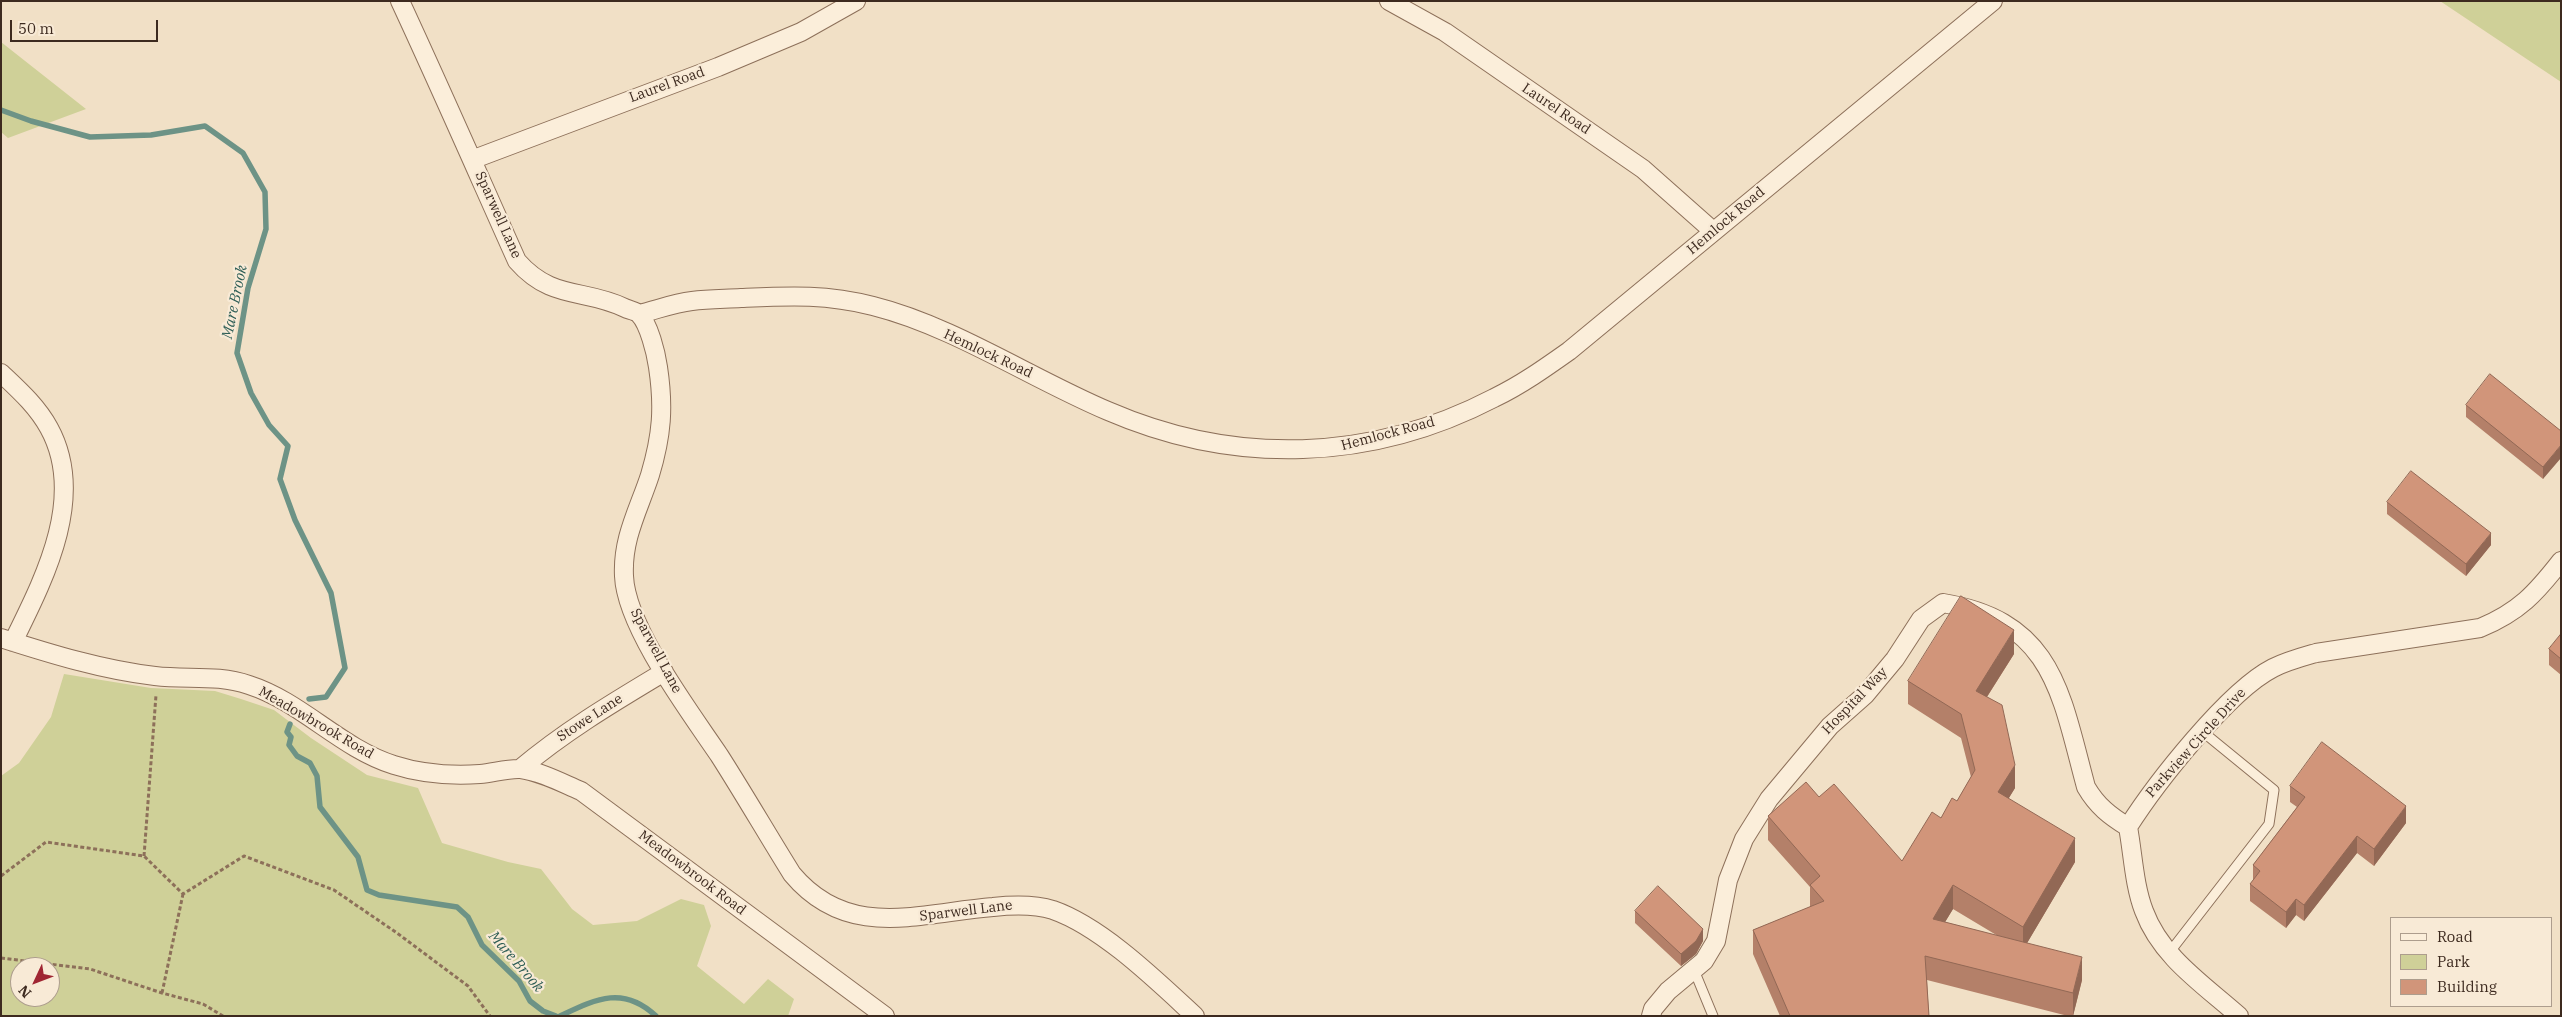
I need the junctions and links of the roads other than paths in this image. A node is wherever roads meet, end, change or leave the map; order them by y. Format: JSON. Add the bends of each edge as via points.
{"nodes":[{"id":1,"x":400,"y":1,"type":"edge"},
{"id":2,"x":856,"y":1,"type":"edge"},
{"id":3,"x":1389,"y":1,"type":"edge"},
{"id":4,"x":1993,"y":1,"type":"edge"},
{"id":5,"x":474,"y":159,"type":"junction"},
{"id":6,"x":1713,"y":232,"type":"junction"},
{"id":7,"x":639,"y":314,"type":"junction"},
{"id":8,"x":1,"y":373,"type":"edge"},
{"id":9,"x":2561,"y":561,"type":"edge"},
{"id":10,"x":7,"y":640,"type":"edge"},
{"id":11,"x":664,"y":672,"type":"junction"},
{"id":12,"x":2203,"y":732,"type":"junction"},
{"id":13,"x":520,"y":769,"type":"junction"},
{"id":14,"x":2128,"y":827,"type":"junction"},
{"id":15,"x":2168,"y":953,"type":"junction"},
{"id":16,"x":1694,"y":970,"type":"junction"},
{"id":17,"x":885,"y":1016,"type":"edge"},
{"id":18,"x":1195,"y":1016,"type":"edge"},
{"id":19,"x":1651,"y":1016,"type":"edge"},
{"id":20,"x":1713,"y":1016,"type":"edge"},
{"id":21,"x":2239,"y":1016,"type":"edge"}],
"edges":[{"from":1,"to":5,"type":"street","name":"Sparwell Lane"},
{"from":2,"to":5,"type":"street","name":"Laurel Road","via":[[801,32],[718,67]]},
{"from":3,"to":6,"type":"street","name":"Laurel Road","via":[[1445,32],[1643,169]]},
{"from":4,"to":6,"type":"street","name":"Hemlock Road"},
{"from":5,"to":7,"type":"street","name":"Sparwell Lane","via":[[517,261],[529,275],[563,292],[615,303]]},
{"from":6,"to":7,"type":"street","name":"Hemlock Road","via":[[1569,351],[1508,390],[1454,416],[1414,430],[1330,449],[1290,451],[1251,448],[1176,435],[1107,411],[910,318],[836,299],[796,295],[690,301]]},
{"from":7,"to":11,"type":"street","name":"Sparwell Lane","via":[[656,348],[663,400],[662,418],[649,476],[627,537],[624,579],[635,616]]},
{"from":8,"to":10,"type":"street","via":[[29,400],[50,429],[63,486],[60,528],[40,588]]},
{"from":9,"to":12,"type":"street","name":"Parkview Circle Drive","via":[[2519,608],[2480,628],[2316,653],[2272,668],[2252,682]]},
{"from":10,"to":13,"type":"street","name":"Meadowbrook Road","via":[[110,670],[157,677],[214,677],[249,685],[273,696],[359,751],[394,765],[442,776]]},
{"from":11,"to":13,"type":"street","name":"Stowe Lane","via":[[599,710]]},
{"from":11,"to":18,"type":"street","name":"Sparwell Lane","via":[[792,874],[818,899],[852,914],[891,920],[1016,905],[1052,910],[1083,924],[1110,944]]},
{"from":12,"to":14,"type":"street","name":"Parkview Circle Drive","via":[[2155,787]]},
{"from":12,"to":15,"type":"lane","via":[[2274,790],[2269,824]]},
{"from":13,"to":17,"type":"street","name":"Meadowbrook Road","via":[[581,791]]},
{"from":14,"to":15,"type":"street","via":[[2143,910]]},
{"from":14,"to":16,"type":"street","name":"Hospital Way","via":[[2107,814],[2086,787],[2058,687],[2040,655],[1999,621],[1964,607],[1943,603],[1921,619],[1895,659],[1865,695],[1830,726],[1760,812],[1744,838],[1728,880],[1716,942]]},
{"from":15,"to":21,"type":"street"},
{"from":16,"to":19,"type":"street","name":"Hospital Way","via":[[1668,991]]},
{"from":16,"to":20,"type":"lane"}]}
